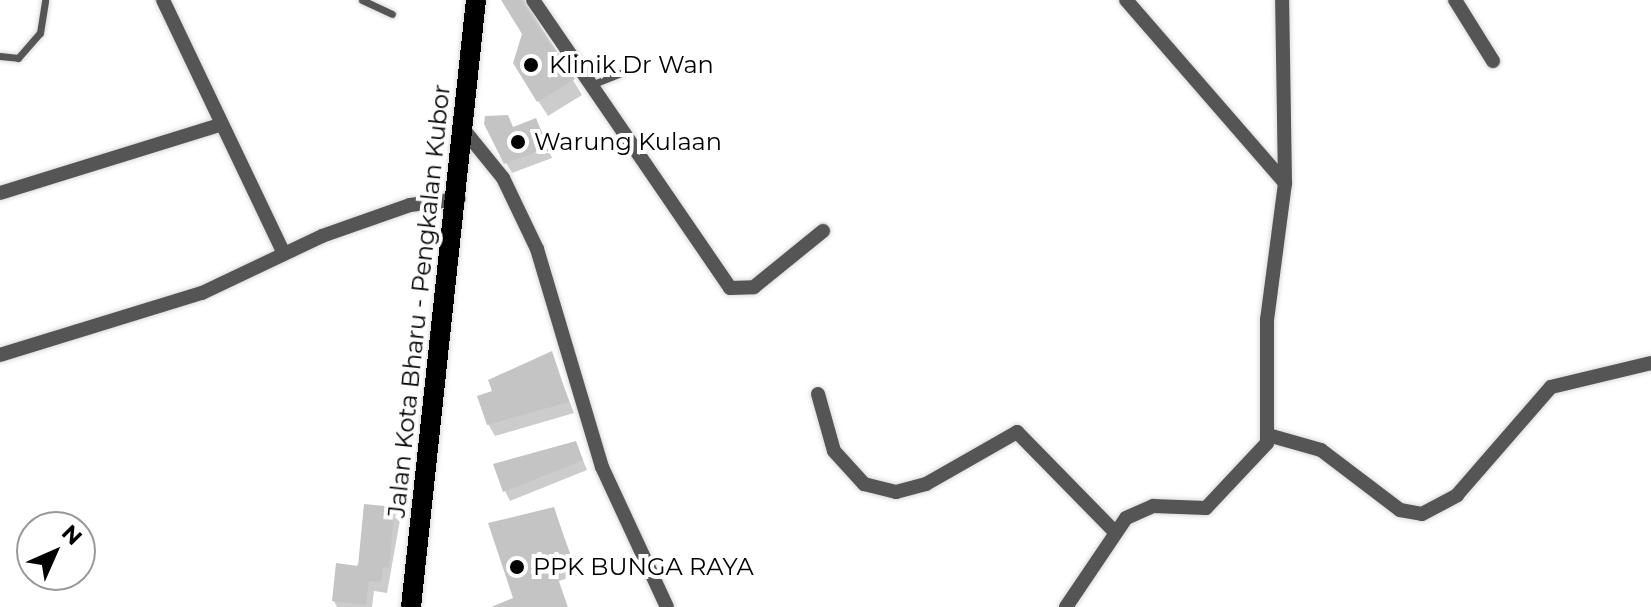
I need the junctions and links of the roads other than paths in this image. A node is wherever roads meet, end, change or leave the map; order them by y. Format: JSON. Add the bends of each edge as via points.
{"nodes":[{"id":1,"x":45,"y":0,"type":"edge"},
{"id":2,"x":163,"y":0,"type":"edge"},
{"id":3,"x":362,"y":0,"type":"edge"},
{"id":4,"x":476,"y":0,"type":"edge"},
{"id":5,"x":533,"y":0,"type":"edge"},
{"id":6,"x":1126,"y":0,"type":"edge"},
{"id":7,"x":1282,"y":0,"type":"edge"},
{"id":8,"x":1455,"y":0,"type":"edge"},
{"id":9,"x":392,"y":14,"type":"dead end"},
{"id":10,"x":0,"y":56,"type":"edge"},
{"id":11,"x":1493,"y":61,"type":"dead end"},
{"id":12,"x":621,"y":73,"type":"dead end"},
{"id":13,"x":596,"y":83,"type":"junction"},
{"id":14,"x":220,"y":125,"type":"junction"},
{"id":15,"x":464,"y":130,"type":"junction"},
{"id":16,"x":1285,"y":183,"type":"junction"},
{"id":17,"x":0,"y":193,"type":"edge"},
{"id":18,"x":459,"y":199,"type":"junction"},
{"id":19,"x":823,"y":231,"type":"dead end"},
{"id":20,"x":284,"y":254,"type":"junction"},
{"id":21,"x":0,"y":355,"type":"edge"},
{"id":22,"x":1651,"y":363,"type":"edge"},
{"id":23,"x":818,"y":394,"type":"dead end"},
{"id":24,"x":1268,"y":435,"type":"junction"},
{"id":25,"x":1113,"y":530,"type":"junction"},
{"id":26,"x":411,"y":607,"type":"edge"},
{"id":27,"x":667,"y":607,"type":"edge"},
{"id":28,"x":1066,"y":607,"type":"edge"}],
"edges":[{"from":1,"to":10,"type":"lane","via":[[40,33],[18,58]]},
{"from":2,"to":14,"type":"street"},
{"from":3,"to":9,"type":"lane"},
{"from":4,"to":15,"type":"main road","name":"Jalan Kota Bharu - Pengkalan Kubor"},
{"from":5,"to":13,"type":"street"},
{"from":6,"to":16,"type":"street"},
{"from":7,"to":16,"type":"street"},
{"from":8,"to":11,"type":"street"},
{"from":12,"to":13,"type":"lane"},
{"from":13,"to":19,"type":"street","via":[[730,288],[754,287]]},
{"from":14,"to":17,"type":"street"},
{"from":14,"to":20,"type":"street"},
{"from":15,"to":18,"type":"main road","name":"Jalan Kota Bharu - Pengkalan Kubor"},
{"from":15,"to":27,"type":"street","via":[[503,178],[533,239],[602,467]]},
{"from":16,"to":24,"type":"street","via":[[1267,320]]},
{"from":18,"to":20,"type":"street","via":[[410,205]]},
{"from":18,"to":26,"type":"main road","name":"Jalan Kota Bharu - Pengkalan Kubor"},
{"from":20,"to":21,"type":"street","via":[[202,293]]},
{"from":22,"to":24,"type":"street","via":[[1551,387],[1457,495],[1422,514],[1400,510],[1321,450]]},
{"from":23,"to":25,"type":"street","via":[[834,451],[864,484],[896,492],[926,484],[1017,432]]},
{"from":24,"to":25,"type":"street","via":[[1263,453],[1213,504],[1153,506]]},
{"from":25,"to":28,"type":"street"}]}
